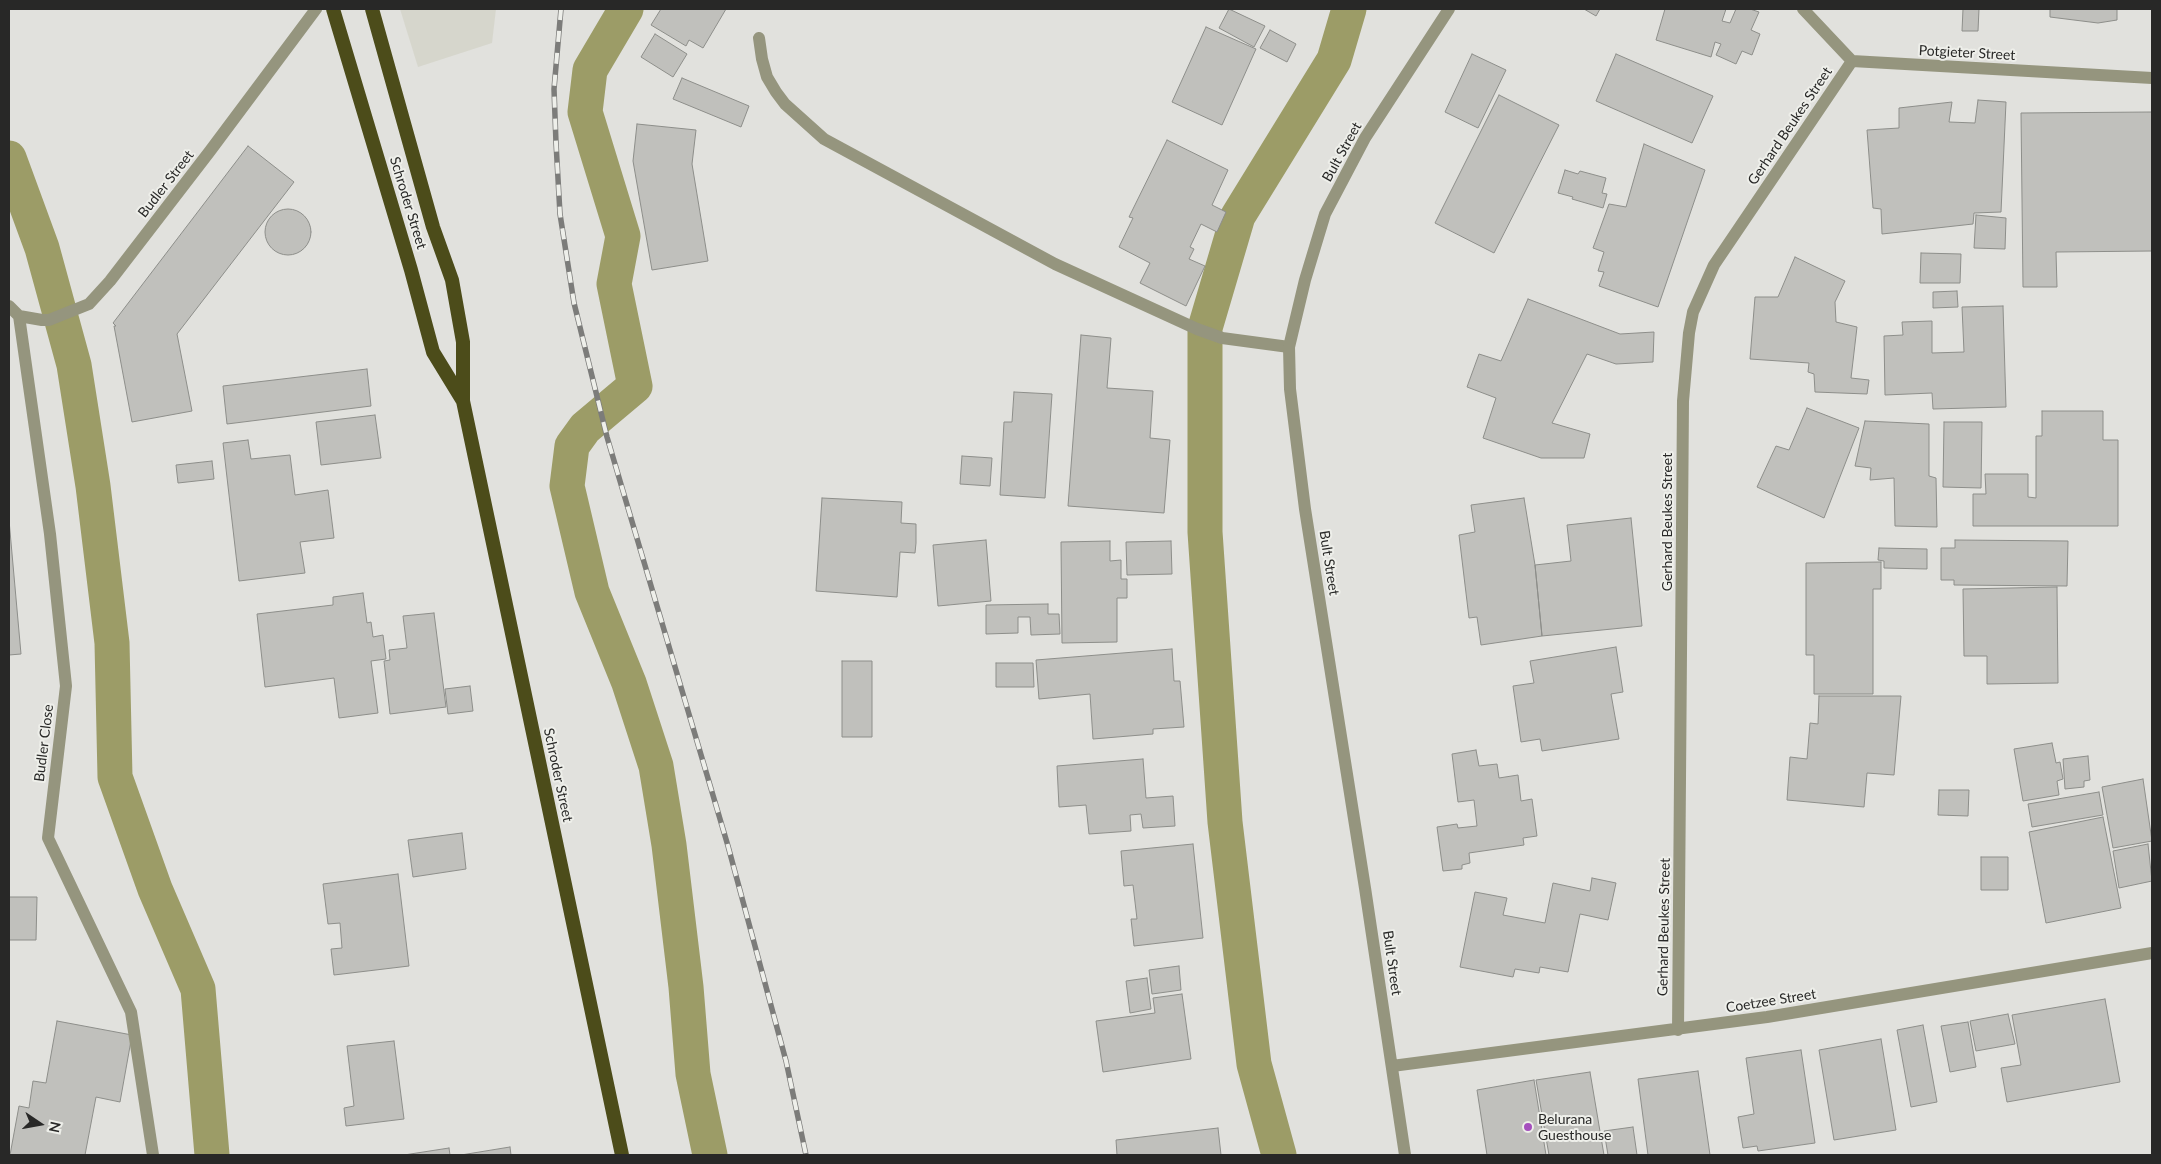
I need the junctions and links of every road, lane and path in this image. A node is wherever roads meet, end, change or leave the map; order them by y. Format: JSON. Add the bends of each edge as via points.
{"nodes":[{"id":1,"x":316,"y":9,"type":"edge"},
{"id":2,"x":333,"y":9,"type":"edge"},
{"id":3,"x":372,"y":9,"type":"edge"},
{"id":4,"x":1449,"y":9,"type":"edge"},
{"id":5,"x":1803,"y":9,"type":"edge"},
{"id":6,"x":760,"y":38,"type":"dead end"},
{"id":7,"x":1852,"y":61,"type":"junction"},
{"id":8,"x":2152,"y":78,"type":"edge"},
{"id":9,"x":9,"y":306,"type":"edge"},
{"id":10,"x":19,"y":316,"type":"junction"},
{"id":11,"x":1289,"y":348,"type":"junction"},
{"id":12,"x":463,"y":401,"type":"junction"},
{"id":13,"x":2152,"y":953,"type":"edge"},
{"id":14,"x":1678,"y":1030,"type":"junction"},
{"id":15,"x":1392,"y":1066,"type":"junction"},
{"id":16,"x":153,"y":1155,"type":"edge"},
{"id":17,"x":622,"y":1155,"type":"edge"},
{"id":18,"x":1405,"y":1155,"type":"edge"}],
"edges":[{"from":1,"to":10,"type":"street","name":"Budler Street","via":[[222,136],[94,299],[84,307],[49,320]]},
{"from":2,"to":12,"type":"highway","name":"Schroder Street","via":[[433,352]]},
{"from":3,"to":12,"type":"highway","name":"Schroder Street","via":[[433,227],[452,280],[463,342]]},
{"from":4,"to":11,"type":"street","name":"Bult Street","via":[[1365,138],[1326,214],[1305,280]]},
{"from":5,"to":7,"type":"street"},
{"from":6,"to":11,"type":"street","via":[[767,77],[776,92],[824,139],[1056,264],[1197,329],[1222,338]]},
{"from":7,"to":8,"type":"street","name":"Potgieter Street"},
{"from":7,"to":14,"type":"street","name":"Gerhard Beukes Street","via":[[1714,265],[1690,326],[1684,401]]},
{"from":9,"to":10,"type":"street"},
{"from":10,"to":16,"type":"street","name":"Budler Close","via":[[50,534],[66,686],[48,838],[131,1012]]},
{"from":11,"to":15,"type":"street","name":"Bult Street","via":[[1290,389],[1305,509]]},
{"from":12,"to":17,"type":"highway","name":"Schroder Street"},
{"from":13,"to":14,"type":"street","name":"Coetzee Street"},
{"from":14,"to":15,"type":"street","name":"Coetzee Street"},
{"from":15,"to":18,"type":"street","name":"Bult Street"}]}
